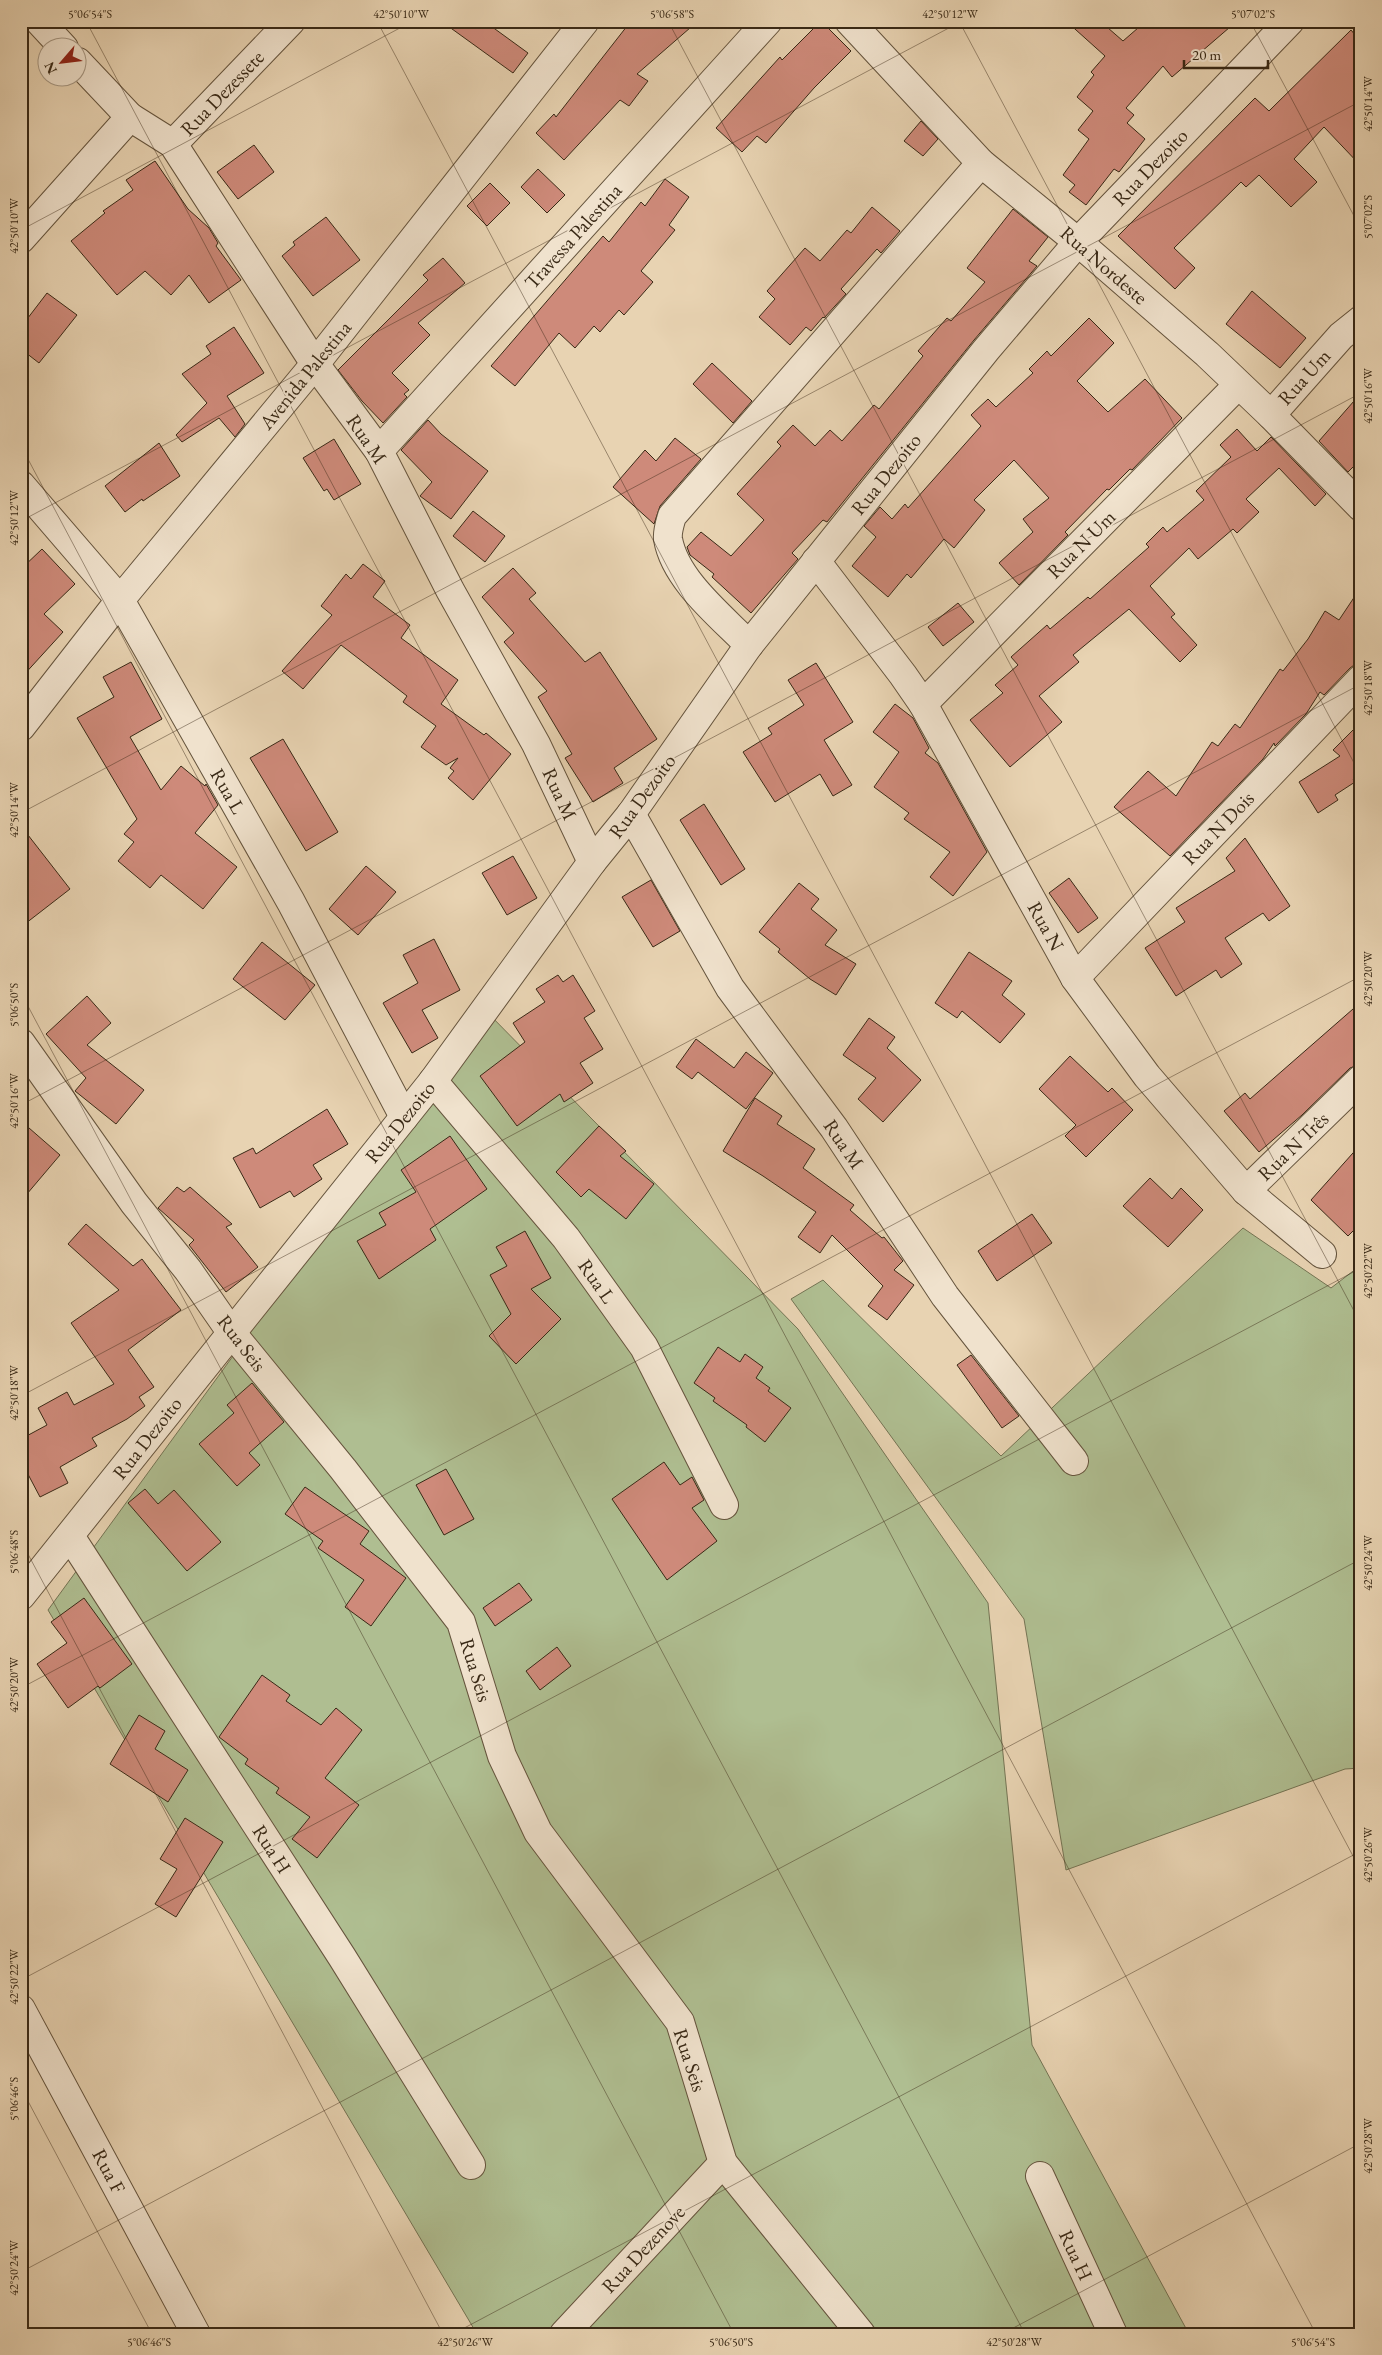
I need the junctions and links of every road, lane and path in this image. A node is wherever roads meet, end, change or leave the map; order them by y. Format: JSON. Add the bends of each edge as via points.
{"nodes":[{"id":1,"x":38,"y":21,"type":"edge"},
{"id":2,"x":291,"y":21,"type":"edge"},
{"id":3,"x":585,"y":21,"type":"edge"},
{"id":4,"x":768,"y":21,"type":"edge"},
{"id":5,"x":850,"y":21,"type":"edge"},
{"id":6,"x":1290,"y":21,"type":"edge"},
{"id":7,"x":54,"y":38,"type":"edge"},
{"id":8,"x":88,"y":73,"type":"edge"},
{"id":9,"x":130,"y":117,"type":"junction"},
{"id":10,"x":173,"y":144,"type":"junction"},
{"id":11,"x":981,"y":163,"type":"junction"},
{"id":12,"x":21,"y":239,"type":"edge"},
{"id":13,"x":1078,"y":242,"type":"junction"},
{"id":14,"x":1361,"y":320,"type":"edge"},
{"id":15,"x":315,"y":364,"type":"junction"},
{"id":16,"x":1238,"y":385,"type":"junction"},
{"id":17,"x":1271,"y":415,"type":"junction"},
{"id":18,"x":378,"y":451,"type":"junction"},
{"id":19,"x":21,"y":485,"type":"edge"},
{"id":20,"x":1361,"y":507,"type":"edge"},
{"id":21,"x":816,"y":561,"type":"junction"},
{"id":22,"x":120,"y":600,"type":"junction"},
{"id":23,"x":749,"y":644,"type":"junction"},
{"id":24,"x":1361,"y":679,"type":"edge"},
{"id":25,"x":923,"y":704,"type":"junction"},
{"id":26,"x":21,"y":727,"type":"edge"},
{"id":27,"x":631,"y":814,"type":"junction"},
{"id":28,"x":592,"y":862,"type":"junction"},
{"id":29,"x":1075,"y":978,"type":"junction"},
{"id":30,"x":21,"y":1043,"type":"edge"},
{"id":31,"x":1361,"y":1079,"type":"edge"},
{"id":32,"x":433,"y":1081,"type":"junction"},
{"id":33,"x":404,"y":1117,"type":"junction"},
{"id":34,"x":1246,"y":1192,"type":"junction"},
{"id":35,"x":1322,"y":1254,"type":"dead end"},
{"id":36,"x":231,"y":1332,"type":"junction"},
{"id":37,"x":1074,"y":1461,"type":"dead end"},
{"id":38,"x":724,"y":1506,"type":"dead end"},
{"id":39,"x":70,"y":1536,"type":"junction"},
{"id":40,"x":21,"y":1596,"type":"edge"},
{"id":41,"x":21,"y":2009,"type":"edge"},
{"id":42,"x":723,"y":2164,"type":"junction"},
{"id":43,"x":471,"y":2165,"type":"dead end"},
{"id":44,"x":1040,"y":2176,"type":"dead end"},
{"id":45,"x":196,"y":2334,"type":"edge"},
{"id":46,"x":564,"y":2334,"type":"edge"},
{"id":47,"x":861,"y":2334,"type":"edge"},
{"id":48,"x":1113,"y":2334,"type":"edge"}],
"edges":[{"from":1,"to":7,"type":"street"},
{"from":2,"to":10,"type":"street","name":"Rua Dezessete"},
{"from":3,"to":15,"type":"street","name":"Avenida Palestina"},
{"from":4,"to":18,"type":"street","name":"Travessa Palestina"},
{"from":5,"to":11,"type":"street","name":"Rua Nordeste"},
{"from":6,"to":13,"type":"street","name":"Rua Dezoito"},
{"from":8,"to":9,"type":"street","name":"Rua M"},
{"from":9,"to":10,"type":"street","name":"Rua M"},
{"from":9,"to":12,"type":"street"},
{"from":10,"to":15,"type":"street","name":"Rua M"},
{"from":11,"to":13,"type":"street","name":"Rua Nordeste"},
{"from":11,"to":23,"type":"street","via":[[672,516],[667,537],[673,559],[688,581]]},
{"from":13,"to":16,"type":"street","name":"Rua Nordeste"},
{"from":13,"to":21,"type":"street","name":"Rua Dezoito","via":[[986,350]]},
{"from":14,"to":17,"type":"street","name":"Rua Um","via":[[1341,336]]},
{"from":15,"to":18,"type":"street","name":"Rua M"},
{"from":15,"to":22,"type":"street","name":"Avenida Palestina"},
{"from":16,"to":17,"type":"street","name":"Rua Nordeste"},
{"from":16,"to":25,"type":"street","name":"Rua N Um"},
{"from":17,"to":20,"type":"street","name":"Rua Nordeste"},
{"from":18,"to":28,"type":"street","name":"Rua M","via":[[450,590],[536,744]]},
{"from":19,"to":22,"type":"street","name":"Rua L"},
{"from":21,"to":23,"type":"street","name":"Rua Dezoito"},
{"from":21,"to":25,"type":"street","name":"Rua N"},
{"from":22,"to":26,"type":"street","name":"Avenida Palestina"},
{"from":22,"to":33,"type":"street","name":"Rua L","via":[[291,902]]},
{"from":23,"to":27,"type":"street","name":"Rua Dezoito"},
{"from":24,"to":29,"type":"street","name":"Rua N Dois"},
{"from":25,"to":29,"type":"street","name":"Rua N"},
{"from":27,"to":28,"type":"street","name":"Rua Dezoito"},
{"from":27,"to":37,"type":"street","name":"Rua M","via":[[730,988],[834,1128],[945,1296]]},
{"from":28,"to":32,"type":"street","name":"Rua Dezoito"},
{"from":29,"to":34,"type":"street","name":"Rua N","via":[[1148,1076]]},
{"from":30,"to":36,"type":"street","name":"Rua Seis","via":[[128,1196],[188,1270]]},
{"from":31,"to":34,"type":"street","name":"Rua N Três"},
{"from":32,"to":33,"type":"street","name":"Rua Dezoito"},
{"from":32,"to":38,"type":"street","name":"Rua L","via":[[566,1238],[644,1347]]},
{"from":33,"to":36,"type":"street","name":"Rua Dezoito"},
{"from":34,"to":35,"type":"street","name":"Rua N"},
{"from":36,"to":39,"type":"street","name":"Rua Dezoito"},
{"from":36,"to":42,"type":"street","name":"Rua Seis","via":[[344,1469],[461,1622],[502,1756],[538,1832],[680,2022]]},
{"from":39,"to":40,"type":"street","name":"Rua Dezoito"},
{"from":39,"to":43,"type":"street","name":"Rua H","via":[[342,1957]]},
{"from":41,"to":45,"type":"street","name":"Rua F"},
{"from":42,"to":46,"type":"street","name":"Rua Dezenove"},
{"from":42,"to":47,"type":"street","name":"Rua Seis"},
{"from":44,"to":48,"type":"street","name":"Rua H"}]}
